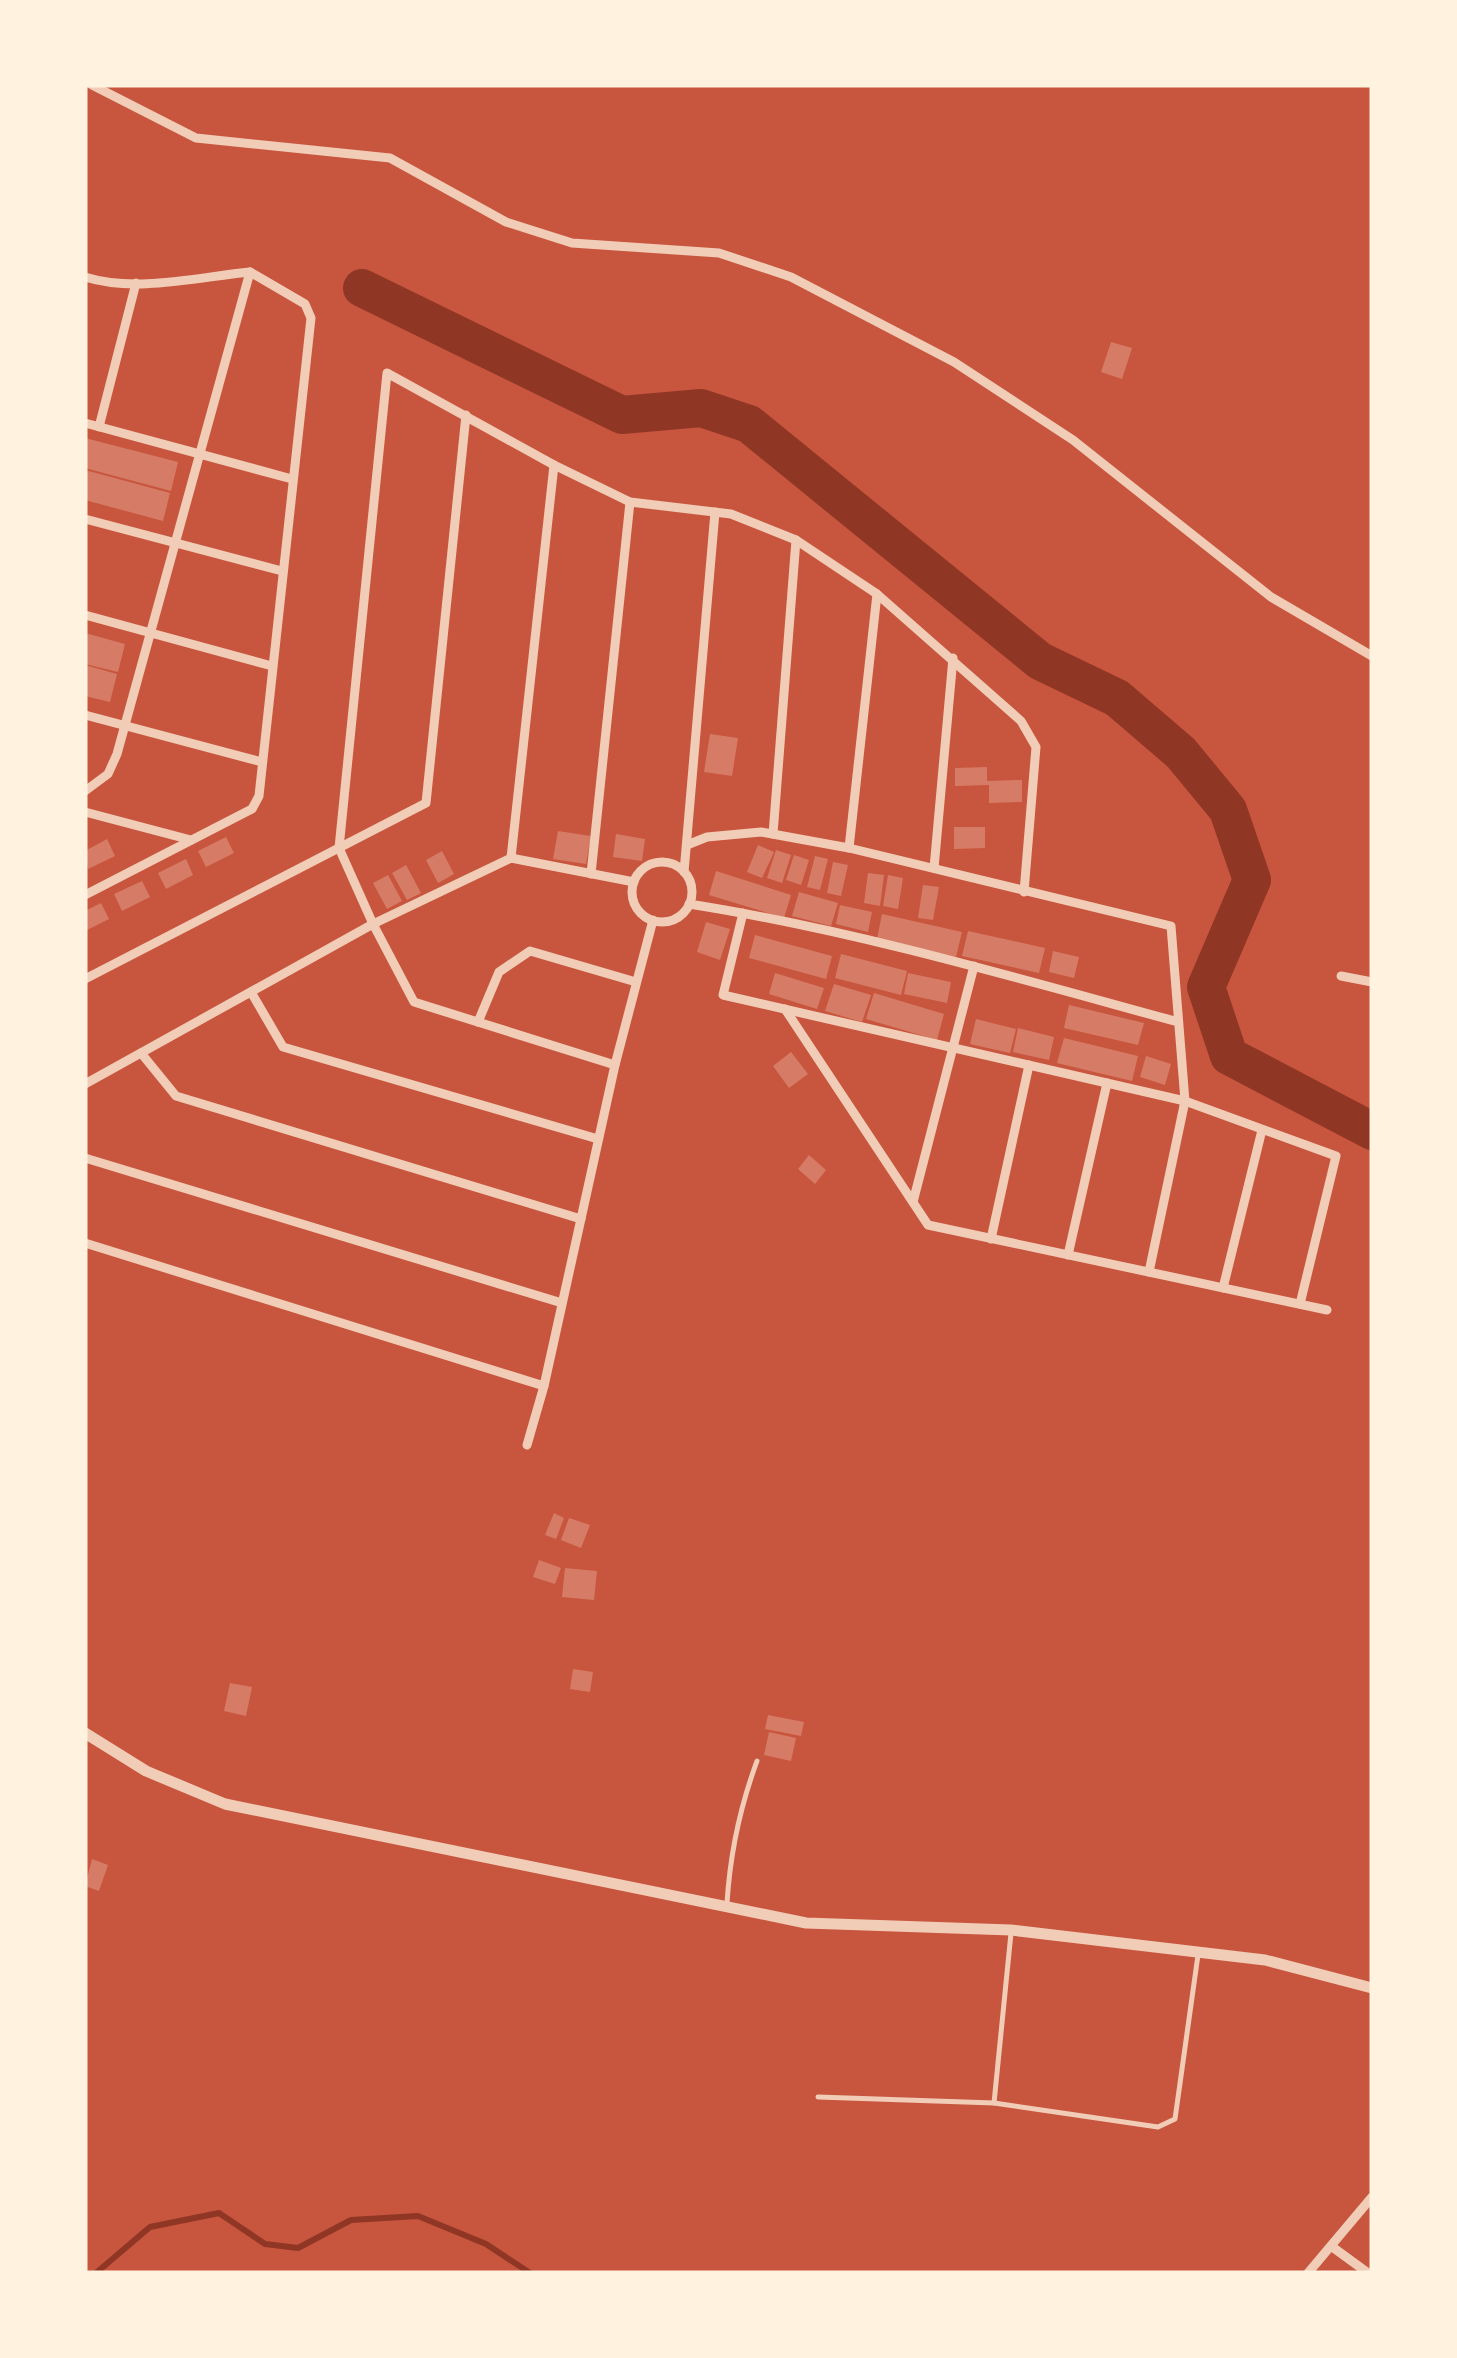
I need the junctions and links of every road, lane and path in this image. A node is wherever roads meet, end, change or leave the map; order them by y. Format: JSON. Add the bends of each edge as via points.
{"nodes":[{"id":1,"x":92,"y":85,"type":"edge"},
{"id":2,"x":250,"y":272,"type":"junction"},
{"id":3,"x":85,"y":277,"type":"edge"},
{"id":4,"x":136,"y":284,"type":"junction"},
{"id":5,"x":466,"y":415,"type":"junction"},
{"id":6,"x":85,"y":423,"type":"edge"},
{"id":7,"x":99,"y":427,"type":"junction"},
{"id":8,"x":201,"y":454,"type":"junction"},
{"id":9,"x":554,"y":465,"type":"junction"},
{"id":10,"x":292,"y":479,"type":"junction"},
{"id":11,"x":630,"y":502,"type":"junction"},
{"id":12,"x":715,"y":512,"type":"junction"},
{"id":13,"x":85,"y":519,"type":"edge"},
{"id":14,"x":796,"y":540,"type":"junction"},
{"id":15,"x":177,"y":543,"type":"junction"},
{"id":16,"x":282,"y":571,"type":"junction"},
{"id":17,"x":877,"y":594,"type":"junction"},
{"id":18,"x":85,"y":616,"type":"edge"},
{"id":19,"x":151,"y":634,"type":"junction"},
{"id":20,"x":1372,"y":656,"type":"edge"},
{"id":21,"x":952,"y":658,"type":"junction"},
{"id":22,"x":272,"y":666,"type":"junction"},
{"id":23,"x":85,"y":715,"type":"edge"},
{"id":24,"x":125,"y":726,"type":"junction"},
{"id":25,"x":262,"y":762,"type":"junction"},
{"id":26,"x":85,"y":790,"type":"edge"},
{"id":27,"x":85,"y":812,"type":"edge"},
{"id":28,"x":773,"y":834,"type":"junction"},
{"id":29,"x":191,"y":840,"type":"junction"},
{"id":30,"x":687,"y":845,"type":"junction"},
{"id":31,"x":339,"y":848,"type":"junction"},
{"id":32,"x":850,"y":848,"type":"junction"},
{"id":33,"x":511,"y":858,"type":"junction"},
{"id":34,"x":934,"y":868,"type":"junction"},
{"id":35,"x":684,"y":872,"type":"junction"},
{"id":36,"x":592,"y":874,"type":"junction"},
{"id":37,"x":634,"y":882,"type":"junction"},
{"id":38,"x":1024,"y":892,"type":"junction"},
{"id":39,"x":85,"y":895,"type":"edge"},
{"id":40,"x":689,"y":904,"type":"junction"},
{"id":41,"x":743,"y":912,"type":"junction"},
{"id":42,"x":653,"y":920,"type":"junction"},
{"id":43,"x":373,"y":924,"type":"junction"},
{"id":44,"x":974,"y":966,"type":"junction"},
{"id":45,"x":1342,"y":976,"type":"dead end"},
{"id":46,"x":85,"y":979,"type":"edge"},
{"id":47,"x":636,"y":982,"type":"junction"},
{"id":48,"x":1372,"y":982,"type":"edge"},
{"id":49,"x":251,"y":992,"type":"junction"},
{"id":50,"x":785,"y":1009,"type":"junction"},
{"id":51,"x":478,"y":1022,"type":"junction"},
{"id":52,"x":1178,"y":1022,"type":"junction"},
{"id":53,"x":953,"y":1047,"type":"junction"},
{"id":54,"x":141,"y":1053,"type":"junction"},
{"id":55,"x":1029,"y":1064,"type":"junction"},
{"id":56,"x":615,"y":1065,"type":"junction"},
{"id":57,"x":1107,"y":1083,"type":"junction"},
{"id":58,"x":85,"y":1084,"type":"edge"},
{"id":59,"x":1185,"y":1100,"type":"junction"},
{"id":60,"x":1262,"y":1130,"type":"junction"},
{"id":61,"x":598,"y":1140,"type":"junction"},
{"id":62,"x":85,"y":1158,"type":"edge"},
{"id":63,"x":914,"y":1202,"type":"junction"},
{"id":64,"x":581,"y":1219,"type":"junction"},
{"id":65,"x":992,"y":1239,"type":"junction"},
{"id":66,"x":85,"y":1243,"type":"edge"},
{"id":67,"x":1068,"y":1255,"type":"junction"},
{"id":68,"x":1150,"y":1272,"type":"junction"},
{"id":69,"x":1222,"y":1288,"type":"junction"},
{"id":70,"x":562,"y":1303,"type":"junction"},
{"id":71,"x":1300,"y":1304,"type":"junction"},
{"id":72,"x":1327,"y":1310,"type":"dead end"},
{"id":73,"x":544,"y":1386,"type":"junction"},
{"id":74,"x":527,"y":1445,"type":"dead end"},
{"id":75,"x":85,"y":1733,"type":"edge"},
{"id":76,"x":757,"y":1761,"type":"dead end"},
{"id":77,"x":727,"y":1906,"type":"junction"},
{"id":78,"x":1011,"y":1930,"type":"junction"},
{"id":79,"x":1198,"y":1952,"type":"junction"},
{"id":80,"x":1372,"y":1988,"type":"edge"},
{"id":81,"x":818,"y":2097,"type":"dead end"},
{"id":82,"x":994,"y":2104,"type":"junction"},
{"id":83,"x":1372,"y":2197,"type":"edge"},
{"id":84,"x":1331,"y":2246,"type":"junction"},
{"id":85,"x":1308,"y":2273,"type":"edge"},
{"id":86,"x":1368,"y":2273,"type":"edge"}],
"edges":[{"from":1,"to":20,"type":"street","via":[[196,138],[390,158],[506,222],[572,243],[720,253],[791,276],[969,372],[1073,440],[1272,597]]},
{"from":2,"to":4,"type":"street"},
{"from":2,"to":8,"type":"street"},
{"from":2,"to":10,"type":"street","via":[[310,309]]},
{"from":3,"to":4,"type":"street"},
{"from":4,"to":7,"type":"street"},
{"from":5,"to":9,"type":"street"},
{"from":5,"to":31,"type":"street","via":[[426,803]]},
{"from":5,"to":31,"type":"street","via":[[387,373]]},
{"from":6,"to":7,"type":"street"},
{"from":7,"to":8,"type":"street"},
{"from":8,"to":10,"type":"street"},
{"from":8,"to":15,"type":"street"},
{"from":9,"to":11,"type":"street"},
{"from":9,"to":33,"type":"street"},
{"from":10,"to":16,"type":"street"},
{"from":11,"to":12,"type":"street"},
{"from":11,"to":36,"type":"street"},
{"from":12,"to":14,"type":"street"},
{"from":12,"to":30,"type":"street"},
{"from":13,"to":15,"type":"street"},
{"from":14,"to":17,"type":"street"},
{"from":14,"to":28,"type":"street"},
{"from":15,"to":16,"type":"street"},
{"from":15,"to":19,"type":"street"},
{"from":16,"to":22,"type":"street"},
{"from":17,"to":21,"type":"street"},
{"from":17,"to":32,"type":"street"},
{"from":18,"to":19,"type":"street"},
{"from":19,"to":22,"type":"street"},
{"from":19,"to":24,"type":"street"},
{"from":21,"to":34,"type":"street"},
{"from":21,"to":38,"type":"street","via":[[1022,721],[1036,747]]},
{"from":22,"to":25,"type":"street"},
{"from":23,"to":24,"type":"street"},
{"from":24,"to":25,"type":"street"},
{"from":24,"to":26,"type":"street","via":[[108,774]]},
{"from":25,"to":29,"type":"street","via":[[252,808]]},
{"from":27,"to":29,"type":"street"},
{"from":28,"to":30,"type":"street"},
{"from":28,"to":32,"type":"street"},
{"from":29,"to":39,"type":"street"},
{"from":30,"to":35,"type":"street"},
{"from":31,"to":43,"type":"street"},
{"from":31,"to":46,"type":"street"},
{"from":32,"to":34,"type":"street"},
{"from":33,"to":36,"type":"street"},
{"from":33,"to":43,"type":"street"},
{"from":34,"to":38,"type":"street"},
{"from":35,"to":37,"type":"street","via":[[656,862]]},
{"from":35,"to":40,"type":"street","via":[[692,888]]},
{"from":36,"to":37,"type":"street"},
{"from":37,"to":42,"type":"street","via":[[638,909]]},
{"from":38,"to":52,"type":"street","via":[[1170,926]]},
{"from":40,"to":41,"type":"street"},
{"from":40,"to":42,"type":"street","via":[[670,921]]},
{"from":41,"to":44,"type":"street"},
{"from":41,"to":50,"type":"street","via":[[723,994]]},
{"from":42,"to":47,"type":"street"},
{"from":43,"to":49,"type":"street"},
{"from":43,"to":51,"type":"street","via":[[414,1002]]},
{"from":44,"to":52,"type":"street"},
{"from":44,"to":53,"type":"street"},
{"from":45,"to":48,"type":"street"},
{"from":47,"to":51,"type":"street","via":[[530,950],[498,972]]},
{"from":47,"to":56,"type":"street"},
{"from":49,"to":54,"type":"street"},
{"from":49,"to":61,"type":"street","via":[[284,1047]]},
{"from":50,"to":53,"type":"street"},
{"from":50,"to":63,"type":"street"},
{"from":51,"to":56,"type":"street"},
{"from":52,"to":59,"type":"street"},
{"from":53,"to":55,"type":"street"},
{"from":53,"to":63,"type":"street"},
{"from":54,"to":58,"type":"street"},
{"from":54,"to":64,"type":"street","via":[[176,1096]]},
{"from":55,"to":57,"type":"street"},
{"from":55,"to":65,"type":"street"},
{"from":56,"to":61,"type":"street"},
{"from":57,"to":59,"type":"street"},
{"from":57,"to":67,"type":"street"},
{"from":59,"to":60,"type":"street"},
{"from":59,"to":68,"type":"street"},
{"from":60,"to":69,"type":"street"},
{"from":60,"to":71,"type":"street","via":[[1336,1156]]},
{"from":61,"to":64,"type":"street"},
{"from":62,"to":70,"type":"street"},
{"from":63,"to":65,"type":"street","via":[[928,1225]]},
{"from":64,"to":70,"type":"street"},
{"from":65,"to":67,"type":"street"},
{"from":66,"to":73,"type":"street"},
{"from":67,"to":68,"type":"street"},
{"from":68,"to":69,"type":"street"},
{"from":69,"to":71,"type":"street"},
{"from":70,"to":73,"type":"street"},
{"from":71,"to":72,"type":"street"},
{"from":73,"to":74,"type":"street"},
{"from":75,"to":77,"type":"street","via":[[146,1771],[224,1804]]},
{"from":76,"to":77,"type":"lane","via":[[733,1850]]},
{"from":77,"to":78,"type":"street","via":[[806,1923]]},
{"from":78,"to":79,"type":"street"},
{"from":78,"to":82,"type":"lane"},
{"from":79,"to":80,"type":"street","via":[[1265,1960]]},
{"from":79,"to":82,"type":"lane","via":[[1176,2120],[1158,2127]]},
{"from":81,"to":82,"type":"lane"},
{"from":83,"to":84,"type":"street"},
{"from":84,"to":85,"type":"street"},
{"from":84,"to":86,"type":"street"}]}
